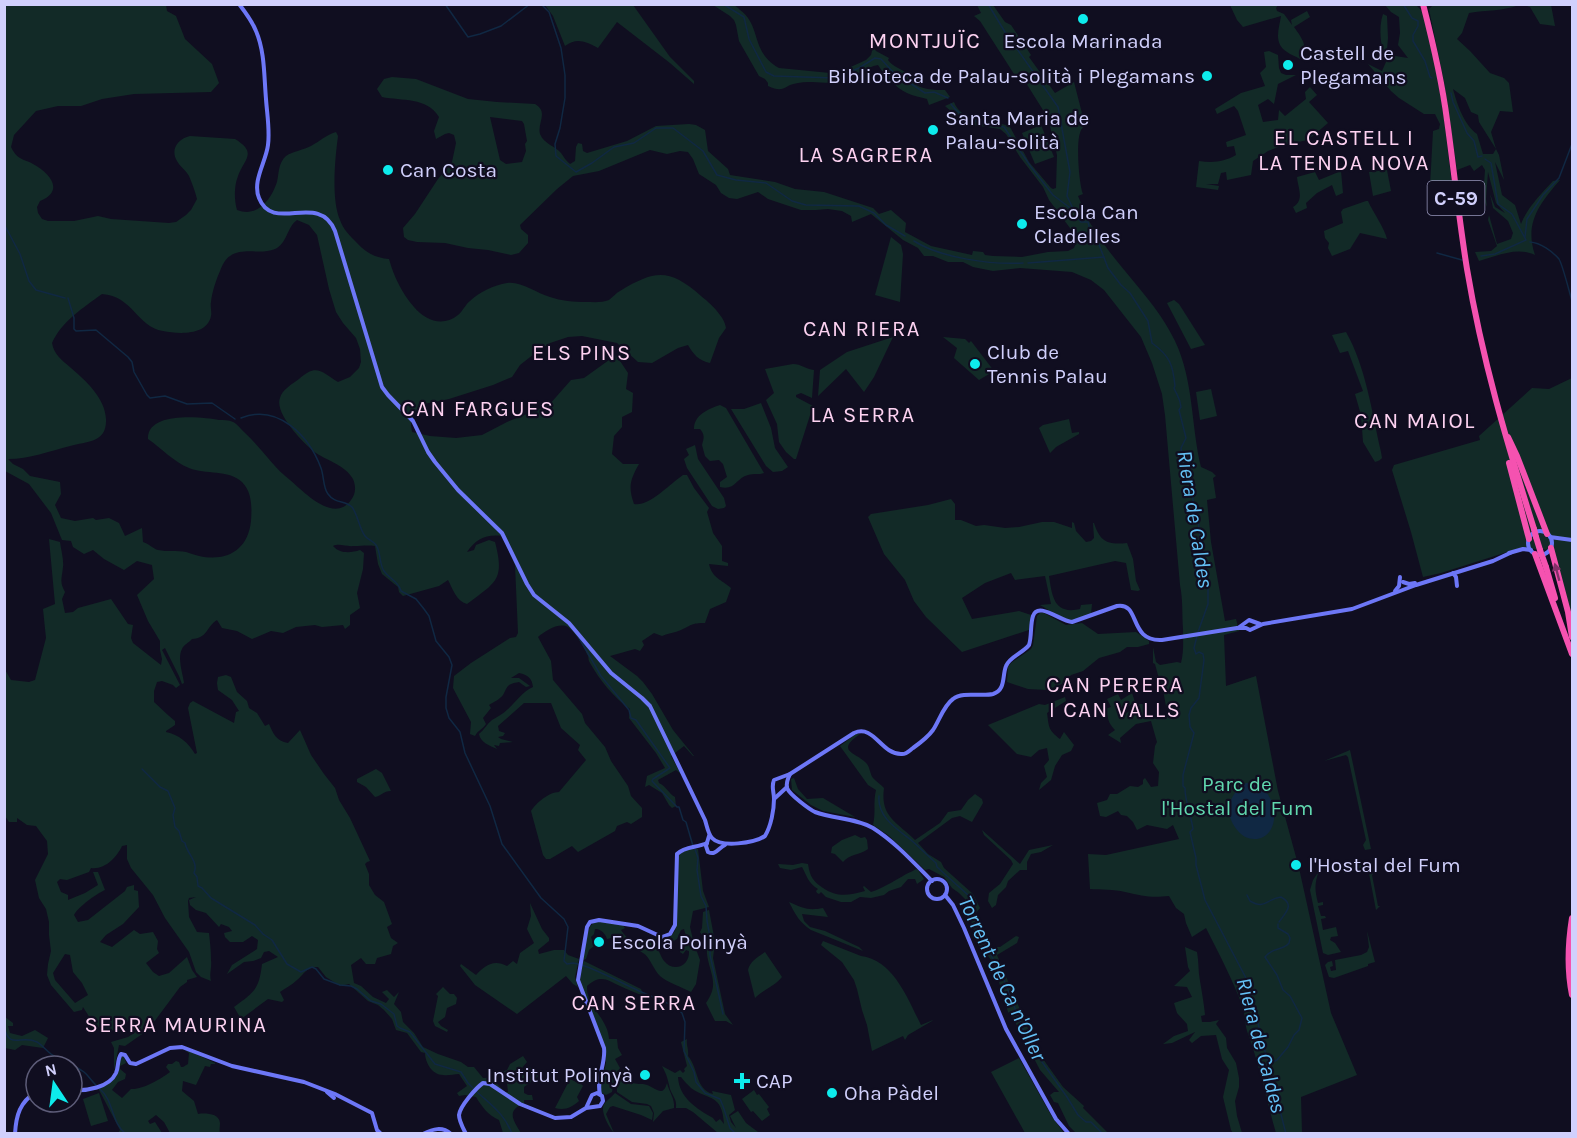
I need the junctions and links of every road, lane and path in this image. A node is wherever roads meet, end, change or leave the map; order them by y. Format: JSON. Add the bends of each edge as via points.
{"nodes":[{"id":1,"x":239,"y":4,"type":"edge"},
{"id":2,"x":1423,"y":4,"type":"edge"},
{"id":3,"x":1502,"y":427,"type":"junction"},
{"id":4,"x":1548,"y":535,"type":"junction"},
{"id":5,"x":1563,"y":539,"type":"junction"},
{"id":6,"x":1532,"y":540,"type":"junction"},
{"id":7,"x":1572,"y":540,"type":"edge"},
{"id":8,"x":1551,"y":547,"type":"junction"},
{"id":9,"x":1522,"y":549,"type":"junction"},
{"id":10,"x":1535,"y":551,"type":"junction"},
{"id":11,"x":1510,"y":553,"type":"junction"},
{"id":12,"x":1453,"y":574,"type":"junction"},
{"id":13,"x":1426,"y":581,"type":"junction"},
{"id":14,"x":1418,"y":583,"type":"junction"},
{"id":15,"x":1403,"y":586,"type":"junction"},
{"id":16,"x":1336,"y":612,"type":"junction"},
{"id":17,"x":1254,"y":622,"type":"junction"},
{"id":18,"x":1263,"y":624,"type":"junction"},
{"id":19,"x":1245,"y":625,"type":"junction"},
{"id":20,"x":1254,"y":628,"type":"junction"},
{"id":21,"x":1572,"y":637,"type":"edge"},
{"id":22,"x":1572,"y":652,"type":"edge"},
{"id":23,"x":790,"y":774,"type":"junction"},
{"id":24,"x":780,"y":778,"type":"junction"},
{"id":25,"x":787,"y":785,"type":"junction"},
{"id":26,"x":773,"y":790,"type":"junction"},
{"id":27,"x":782,"y":792,"type":"junction"},
{"id":28,"x":793,"y":795,"type":"junction"},
{"id":29,"x":774,"y":800,"type":"junction"},
{"id":30,"x":712,"y":842,"type":"junction"},
{"id":31,"x":728,"y":844,"type":"junction"},
{"id":32,"x":697,"y":847,"type":"junction"},
{"id":33,"x":706,"y":849,"type":"junction"},
{"id":34,"x":719,"y":849,"type":"junction"},
{"id":35,"x":932,"y":881,"type":"junction"},
{"id":36,"x":945,"y":895,"type":"junction"},
{"id":37,"x":1572,"y":918,"type":"edge"},
{"id":38,"x":1570,"y":973,"type":"junction"},
{"id":39,"x":1572,"y":986,"type":"edge"},
{"id":40,"x":1572,"y":995,"type":"edge"},
{"id":41,"x":599,"y":1087,"type":"junction"},
{"id":42,"x":84,"y":1090,"type":"edge"},
{"id":43,"x":324,"y":1090,"type":"junction"},
{"id":44,"x":594,"y":1093,"type":"junction"},
{"id":45,"x":600,"y":1094,"type":"junction"},
{"id":46,"x":334,"y":1098,"type":"dead end"},
{"id":47,"x":589,"y":1101,"type":"junction"},
{"id":48,"x":24,"y":1102,"type":"edge"},
{"id":49,"x":593,"y":1106,"type":"junction"},
{"id":50,"x":586,"y":1108,"type":"junction"},
{"id":51,"x":15,"y":1134,"type":"edge"},
{"id":52,"x":381,"y":1134,"type":"edge"},
{"id":53,"x":423,"y":1134,"type":"edge"},
{"id":54,"x":451,"y":1134,"type":"edge"},
{"id":55,"x":466,"y":1134,"type":"edge"},
{"id":56,"x":1070,"y":1134,"type":"edge"}],
"edges":[{"from":1,"to":30,"type":"main road","via":[[259,39],[264,75],[269,135],[257,187],[260,200],[274,213],[313,212],[325,216],[333,226],[382,387],[413,421],[428,452],[458,490],[502,533],[534,595],[569,623],[611,673],[650,706]]},
{"from":2,"to":3,"type":"highway","number":"C-59","via":[[1441,81],[1473,305]]},
{"from":3,"to":4,"type":"highway"},
{"from":3,"to":6,"type":"highway"},
{"from":3,"to":6,"type":"highway","number":"C-59","bridge":true,"via":[[1534,530]]},
{"from":4,"to":5,"type":"main road"},
{"from":4,"to":6,"type":"main road","via":[[1536,532]]},
{"from":4,"to":8,"type":"main road"},
{"from":5,"to":7,"type":"main road"},
{"from":5,"to":8,"type":"main road"},
{"from":6,"to":9,"type":"main road"},
{"from":6,"to":10,"type":"highway","number":"C-59"},
{"from":8,"to":10,"type":"main road","via":[[1544,554]]},
{"from":21,"to":8,"type":"highway","one_way":true},
{"from":9,"to":10,"type":"main road"},
{"from":9,"to":11,"type":"main road"},
{"from":10,"to":22,"type":"highway"},
{"from":10,"to":22,"type":"highway","number":"C-59","bridge":true,"via":[[1546,567]]},
{"from":11,"to":12,"type":"main road"},
{"from":11,"to":12,"type":"main road"},
{"from":12,"to":13,"type":"main road"},
{"from":12,"to":13,"type":"main road"},
{"from":13,"to":14,"type":"main road"},
{"from":14,"to":15,"type":"main road"},
{"from":14,"to":15,"type":"main road"},
{"from":15,"to":16,"type":"main road"},
{"from":15,"to":16,"type":"main road","via":[[1360,606]]},
{"from":16,"to":18,"type":"main road"},
{"from":17,"to":18,"type":"main road"},
{"from":17,"to":19,"type":"main road","via":[[1250,620]]},
{"from":17,"to":20,"type":"main road"},
{"from":18,"to":20,"type":"main road"},
{"from":19,"to":20,"type":"main road","via":[[1250,630]]},
{"from":19,"to":23,"type":"main road","via":[[1157,640],[1140,631],[1124,605],[1072,622],[1039,610],[1033,615],[1029,645],[1007,663],[999,690],[952,699],[932,732],[907,753],[897,754],[869,733],[860,731]]},
{"from":23,"to":24,"type":"main road"},
{"from":23,"to":25,"type":"main road"},
{"from":24,"to":25,"type":"main road"},
{"from":24,"to":26,"type":"main road","via":[[773,781]]},
{"from":25,"to":27,"type":"main road"},
{"from":25,"to":28,"type":"main road"},
{"from":26,"to":27,"type":"main road"},
{"from":26,"to":29,"type":"main road"},
{"from":27,"to":28,"type":"main road"},
{"from":27,"to":29,"type":"main road"},
{"from":28,"to":35,"type":"main road","via":[[813,811],[871,827]]},
{"from":29,"to":31,"type":"main road","via":[[765,836]]},
{"from":30,"to":31,"type":"main road"},
{"from":30,"to":32,"type":"main road"},
{"from":30,"to":33,"type":"main road"},
{"from":30,"to":34,"type":"main road"},
{"from":31,"to":34,"type":"main road"},
{"from":32,"to":33,"type":"main road"},
{"from":32,"to":41,"type":"main road","via":[[677,854],[675,925],[670,934],[662,937],[638,926],[599,920],[587,926],[578,978],[604,1048]]},
{"from":33,"to":34,"type":"main road","via":[[712,854]]},
{"from":35,"to":36,"type":"main road","via":[[939,879],[945,883]]},
{"from":35,"to":36,"type":"main road","via":[[928,886],[930,896],[936,899]]},
{"from":36,"to":56,"type":"main road","via":[[964,928],[1006,1029],[1056,1119]]},
{"from":37,"to":38,"type":"highway"},
{"from":38,"to":39,"type":"highway"},
{"from":38,"to":40,"type":"highway"},
{"from":41,"to":44,"type":"main road"},
{"from":41,"to":45,"type":"main road"},
{"from":42,"to":43,"type":"main road","via":[[111,1080],[121,1054],[136,1064],[178,1046],[232,1066]]},
{"from":43,"to":46,"type":"main road"},
{"from":43,"to":52,"type":"main road","via":[[370,1112]]},
{"from":44,"to":45,"type":"main road"},
{"from":44,"to":47,"type":"main road"},
{"from":45,"to":49,"type":"main road","via":[[603,1103]]},
{"from":47,"to":49,"type":"main road"},
{"from":47,"to":50,"type":"main road"},
{"from":48,"to":51,"type":"main road"},
{"from":49,"to":50,"type":"main road"},
{"from":50,"to":55,"type":"main road","via":[[571,1117],[555,1118],[483,1083],[460,1110]]},
{"from":53,"to":54,"type":"main road","via":[[439,1128]]}]}
